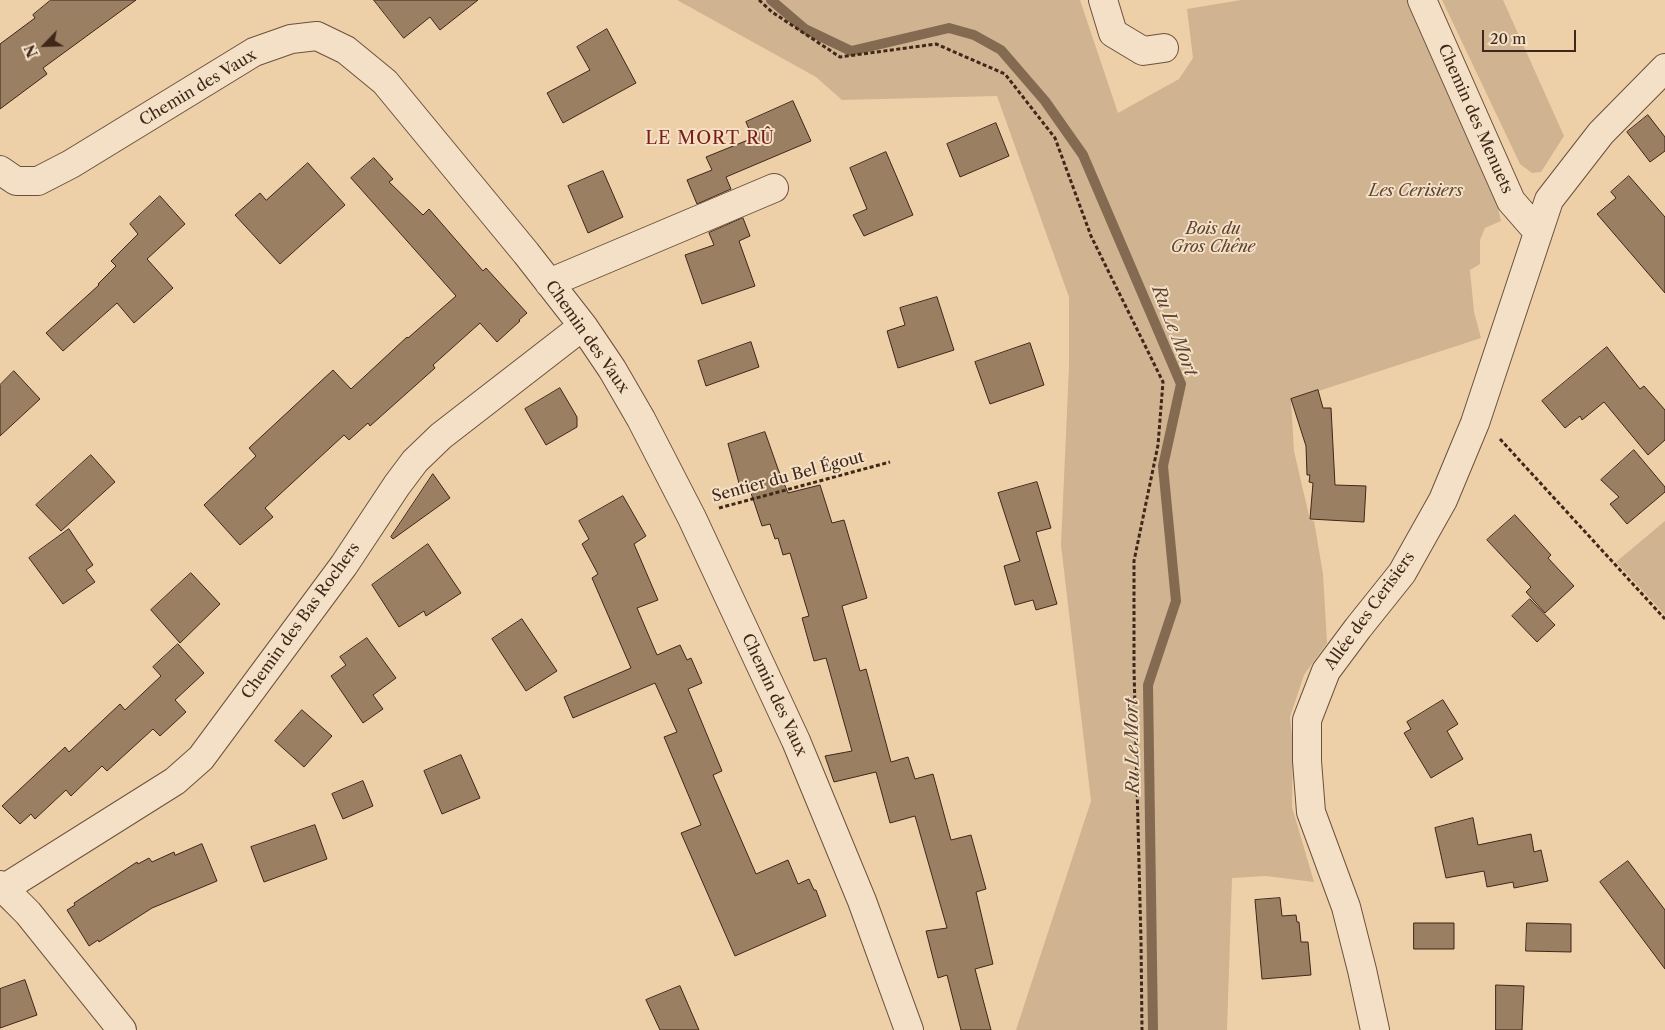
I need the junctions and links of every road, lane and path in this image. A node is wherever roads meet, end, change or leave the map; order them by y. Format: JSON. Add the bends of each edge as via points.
{"nodes":[{"id":1,"x":759,"y":0,"type":"edge"},
{"id":2,"x":1103,"y":0,"type":"edge"},
{"id":3,"x":1422,"y":0,"type":"edge"},
{"id":4,"x":1164,"y":48,"type":"dead end"},
{"id":5,"x":1665,"y":68,"type":"edge"},
{"id":6,"x":0,"y":170,"type":"edge"},
{"id":7,"x":774,"y":188,"type":"dead end"},
{"id":8,"x":1538,"y":232,"type":"junction"},
{"id":9,"x":549,"y":282,"type":"junction"},
{"id":10,"x":583,"y":326,"type":"junction"},
{"id":11,"x":1475,"y":423,"type":"junction"},
{"id":12,"x":890,"y":462,"type":"dead end"},
{"id":13,"x":692,"y":518,"type":"junction"},
{"id":14,"x":1665,"y":619,"type":"edge"},
{"id":15,"x":2,"y":888,"type":"edge"},
{"id":16,"x":122,"y":1030,"type":"edge"},
{"id":17,"x":909,"y":1030,"type":"edge"},
{"id":18,"x":1142,"y":1030,"type":"edge"},
{"id":19,"x":1375,"y":1030,"type":"edge"}],
"edges":[{"from":1,"to":18,"type":"path","via":[[840,57],[936,44],[1005,74],[1055,138],[1091,236],[1163,382],[1158,445],[1134,562]]},
{"from":2,"to":4,"type":"street","via":[[1113,33],[1142,51]]},
{"from":3,"to":8,"type":"street","name":"Chemin des Menuets","via":[[1511,201]]},
{"from":5,"to":8,"type":"street","name":"Allée des Cerisiers","via":[[1601,133],[1550,200]]},
{"from":6,"to":9,"type":"street","name":"Chemin des Vaux","via":[[16,181],[38,181],[254,52],[291,38],[317,36],[346,50],[385,82]]},
{"from":7,"to":9,"type":"street"},
{"from":8,"to":11,"type":"street","name":"Allée des Cerisiers"},
{"from":9,"to":10,"type":"street","name":"Chemin des Vaux"},
{"from":10,"to":13,"type":"street","name":"Chemin des Vaux","via":[[641,419]]},
{"from":10,"to":15,"type":"street","name":"Chemin des Bas Rochers","via":[[441,436],[415,461],[344,565],[201,758],[175,781]]},
{"from":11,"to":14,"type":"path","via":[[1493,431]]},
{"from":11,"to":19,"type":"street","name":"Allée des Cerisiers","via":[[1443,500],[1402,574],[1326,671],[1307,720],[1311,812],[1346,907]]},
{"from":12,"to":13,"type":"path","name":"Sentier du Bel Égout","via":[[710,510]]},
{"from":13,"to":17,"type":"street","name":"Chemin des Vaux","via":[[796,741],[862,901]]},
{"from":15,"to":16,"type":"street","via":[[28,914]]}]}
